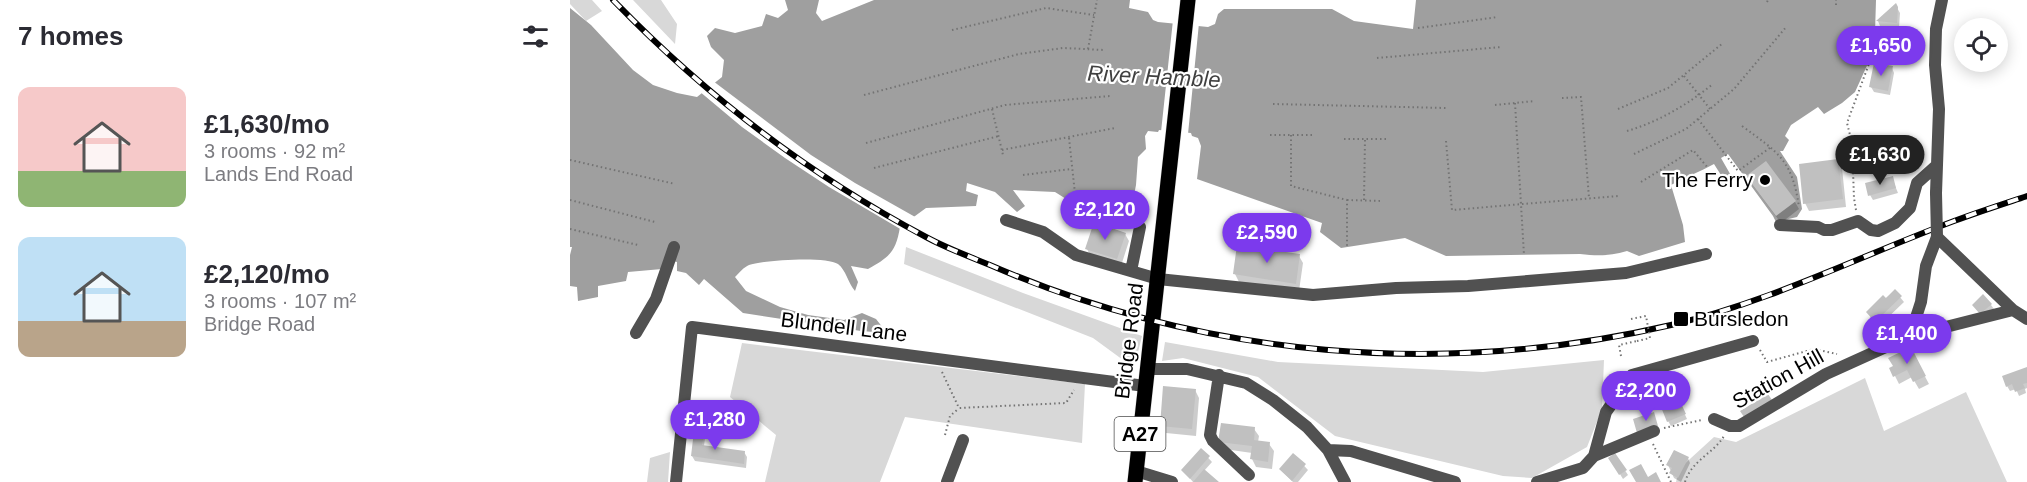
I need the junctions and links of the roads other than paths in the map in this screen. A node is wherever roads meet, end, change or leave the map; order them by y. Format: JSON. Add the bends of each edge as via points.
{"nodes":[{"id":1,"x":1188,"y":0,"type":"edge"},
{"id":2,"x":1942,"y":0,"type":"edge"},
{"id":3,"x":1936,"y":166,"type":"junction"},
{"id":4,"x":1006,"y":220,"type":"dead end"},
{"id":5,"x":1780,"y":225,"type":"dead end"},
{"id":6,"x":1140,"y":227,"type":"dead end"},
{"id":7,"x":1937,"y":237,"type":"junction"},
{"id":8,"x":674,"y":248,"type":"dead end"},
{"id":9,"x":1706,"y":254,"type":"dead end"},
{"id":10,"x":1131,"y":271,"type":"junction"},
{"id":11,"x":1158,"y":279,"type":"junction"},
{"id":12,"x":2013,"y":310,"type":"junction"},
{"id":13,"x":2027,"y":319,"type":"edge"},
{"id":14,"x":636,"y":333,"type":"dead end"},
{"id":15,"x":1910,"y":336,"type":"junction"},
{"id":16,"x":1754,"y":341,"type":"road end"},
{"id":17,"x":1147,"y":369,"type":"junction"},
{"id":18,"x":1219,"y":375,"type":"junction"},
{"id":19,"x":1145,"y":386,"type":"junction"},
{"id":20,"x":1714,"y":419,"type":"road end"},
{"id":21,"x":1651,"y":432,"type":"road end"},
{"id":22,"x":963,"y":440,"type":"dead end"},
{"id":23,"x":1328,"y":450,"type":"junction"},
{"id":24,"x":1594,"y":456,"type":"junction"},
{"id":25,"x":1249,"y":475,"type":"dead end"},
{"id":26,"x":1135,"y":477,"type":"edge"},
{"id":27,"x":676,"y":482,"type":"edge"},
{"id":28,"x":947,"y":482,"type":"edge"},
{"id":29,"x":1172,"y":482,"type":"edge"},
{"id":30,"x":1345,"y":482,"type":"edge"},
{"id":31,"x":1455,"y":482,"type":"edge"},
{"id":32,"x":1537,"y":482,"type":"edge"}],
"edges":[{"from":1,"to":11,"type":"main road","name":"Bridge Road","number":"A27"},
{"from":2,"to":3,"type":"street","via":[[1936,29]]},
{"from":3,"to":5,"type":"street","via":[[1917,183],[1910,208],[1895,223],[1878,231],[1858,221],[1832,230]]},
{"from":3,"to":7,"type":"street","bridge":true},
{"from":4,"to":10,"type":"street","via":[[1043,232],[1076,255]]},
{"from":6,"to":10,"type":"street"},
{"from":7,"to":12,"type":"street"},
{"from":7,"to":15,"type":"street"},
{"from":8,"to":14,"type":"street","via":[[656,299]]},
{"from":9,"to":11,"type":"street","via":[[1626,273],[1313,295]]},
{"from":10,"to":11,"type":"street"},
{"from":11,"to":17,"type":"main road","name":"Bridge Road","number":"A27"},
{"from":12,"to":13,"type":"street"},
{"from":12,"to":15,"type":"street","name":"Station Hill"},
{"from":15,"to":20,"type":"street","name":"Station Hill","via":[[1826,374],[1739,426]]},
{"from":16,"to":24,"type":"street","via":[[1632,375],[1606,412]]},
{"from":17,"to":18,"type":"street","via":[[1187,369]]},
{"from":17,"to":19,"type":"main road","name":"Bridge Road","number":"A27"},
{"from":18,"to":23,"type":"street","via":[[1246,383],[1273,400]]},
{"from":18,"to":25,"type":"street","via":[[1210,435]]},
{"from":19,"to":26,"type":"main road","name":"Bridge Road","number":"A27"},
{"from":19,"to":27,"type":"street","name":"Blundell Lane","via":[[692,327]]},
{"from":21,"to":24,"type":"street"},
{"from":22,"to":28,"type":"street"},
{"from":23,"to":30,"type":"street"},
{"from":23,"to":31,"type":"street","via":[[1351,451]]},
{"from":24,"to":32,"type":"street","via":[[1583,468]]},
{"from":26,"to":29,"type":"street"}]}
